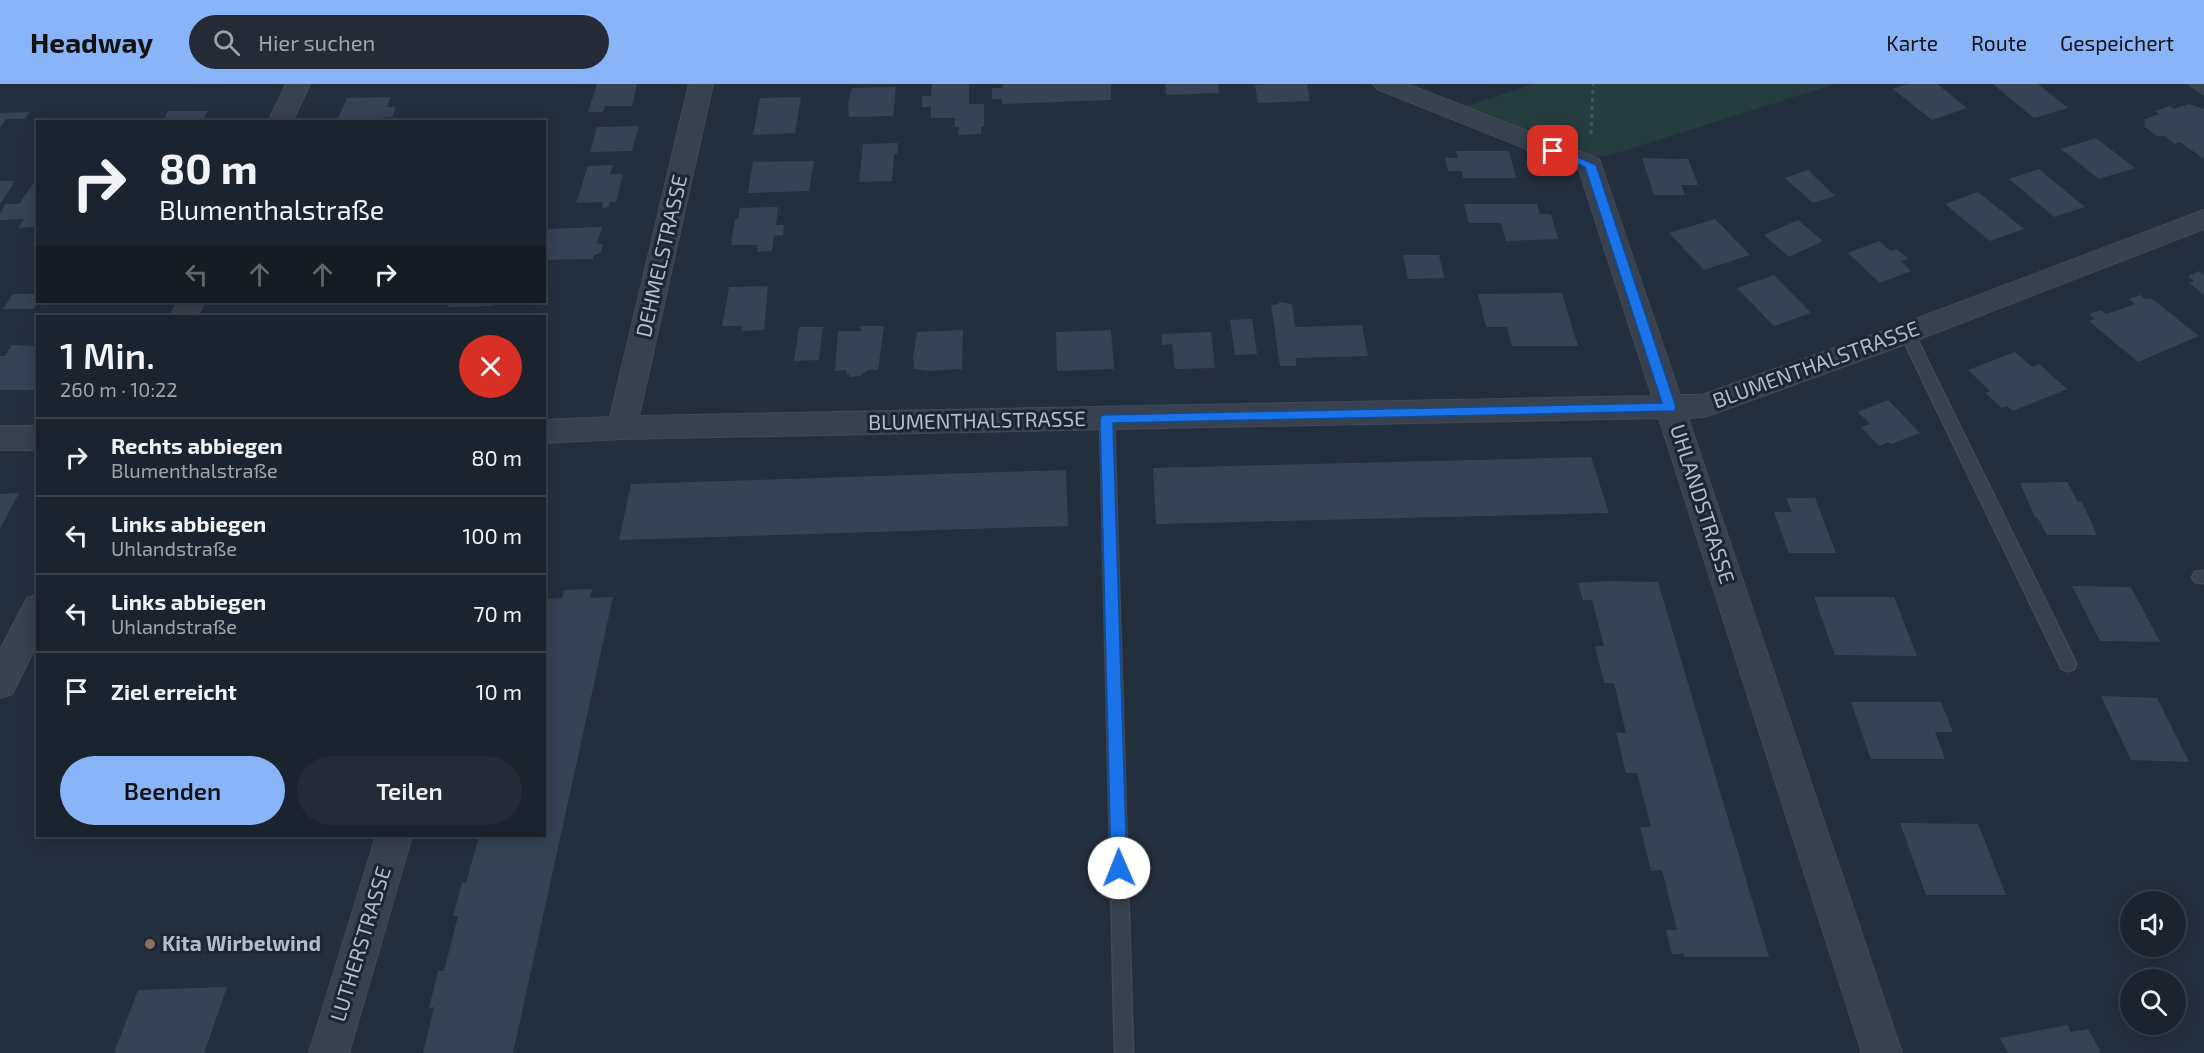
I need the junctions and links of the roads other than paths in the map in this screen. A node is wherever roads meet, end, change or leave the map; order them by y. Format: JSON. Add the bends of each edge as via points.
{"nodes":[{"id":1,"x":298,"y":84,"type":"edge"},
{"id":2,"x":701,"y":84,"type":"edge"},
{"id":3,"x":1385,"y":84,"type":"edge"},
{"id":4,"x":2196,"y":84,"type":"edge"},
{"id":5,"x":2204,"y":90,"type":"edge"},
{"id":6,"x":281,"y":120,"type":"edge"},
{"id":7,"x":2204,"y":219,"type":"edge"},
{"id":8,"x":1907,"y":333,"type":"junction"},
{"id":9,"x":1670,"y":407,"type":"junction"},
{"id":10,"x":1107,"y":418,"type":"junction"},
{"id":11,"x":622,"y":428,"type":"junction"},
{"id":12,"x":546,"y":432,"type":"edge"},
{"id":13,"x":0,"y":438,"type":"edge"},
{"id":14,"x":36,"y":438,"type":"edge"},
{"id":15,"x":36,"y":613,"type":"edge"},
{"id":16,"x":2068,"y":664,"type":"dead end"},
{"id":17,"x":0,"y":683,"type":"edge"},
{"id":18,"x":394,"y":837,"type":"edge"},
{"id":19,"x":329,"y":1053,"type":"edge"},
{"id":20,"x":1124,"y":1053,"type":"edge"},
{"id":21,"x":1882,"y":1053,"type":"edge"}],
"edges":[{"from":1,"to":6,"type":"street"},
{"from":2,"to":11,"type":"street","name":"DEHMELSTRASSE"},
{"from":3,"to":9,"type":"street","name":"UHLANDSTRASSE","via":[[1590,165]]},
{"from":4,"to":5,"type":"lane"},
{"from":7,"to":8,"type":"street","name":"BLUMENTHALSTRASSE"},
{"from":8,"to":9,"type":"street","name":"BLUMENTHALSTRASSE","via":[[1703,406]]},
{"from":8,"to":16,"type":"lane"},
{"from":9,"to":10,"type":"street","name":"BLUMENTHALSTRASSE"},
{"from":9,"to":21,"type":"street","name":"UHLANDSTRASSE"},
{"from":10,"to":11,"type":"street","name":"BLUMENTHALSTRASSE"},
{"from":10,"to":20,"type":"lane"},
{"from":11,"to":12,"type":"street","name":"BLUMENTHALSTRASSE"},
{"from":13,"to":14,"type":"street"},
{"from":15,"to":17,"type":"street"},
{"from":18,"to":19,"type":"street","name":"LUTHERSTRASSE"}]}
